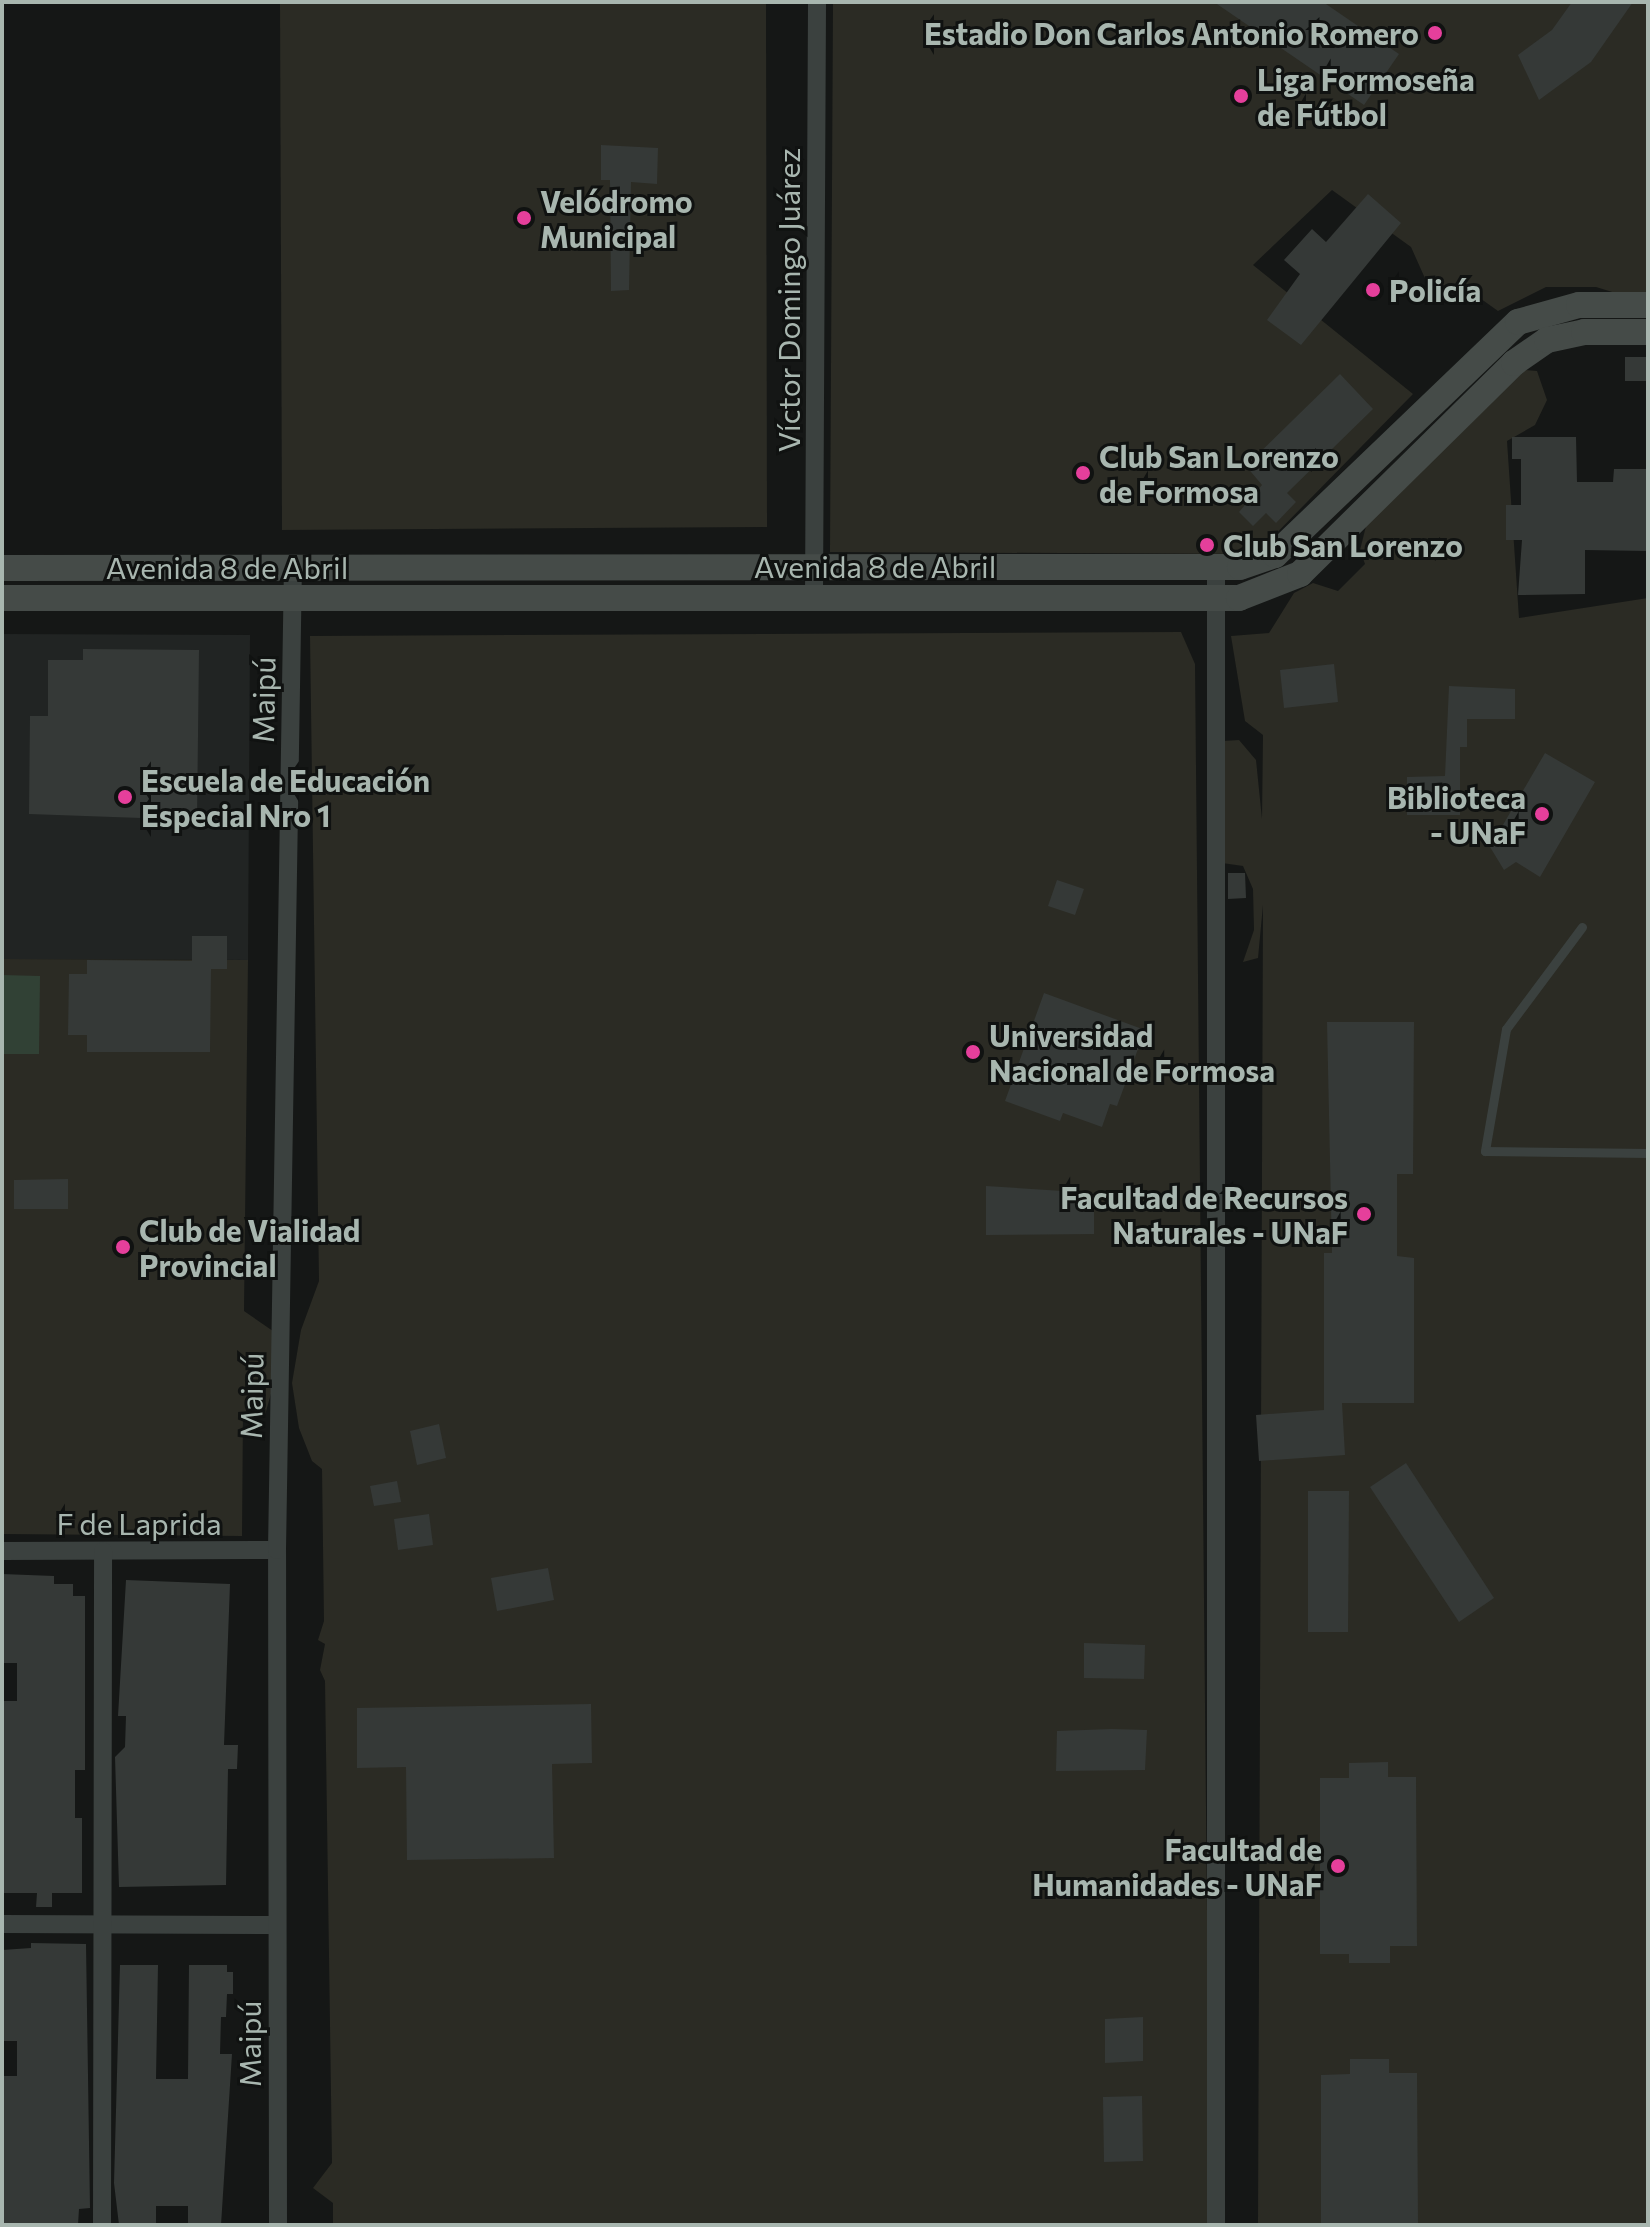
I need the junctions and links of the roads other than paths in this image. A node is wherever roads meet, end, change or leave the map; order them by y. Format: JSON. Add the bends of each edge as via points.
{"nodes":[{"id":1,"x":817,"y":2,"type":"edge"},
{"id":2,"x":1648,"y":305,"type":"edge"},
{"id":3,"x":1648,"y":332,"type":"edge"},
{"id":4,"x":1470,"y":364,"type":"junction"},
{"id":5,"x":1492,"y":384,"type":"junction"},
{"id":6,"x":293,"y":567,"type":"junction"},
{"id":7,"x":2,"y":568,"type":"edge"},
{"id":8,"x":815,"y":570,"type":"junction"},
{"id":9,"x":1216,"y":570,"type":"junction"},
{"id":10,"x":2,"y":598,"type":"edge"},
{"id":11,"x":814,"y":598,"type":"junction"},
{"id":12,"x":1215,"y":598,"type":"junction"},
{"id":13,"x":292,"y":600,"type":"junction"},
{"id":14,"x":1582,"y":927,"type":"dead end"},
{"id":15,"x":1648,"y":1153,"type":"edge"},
{"id":16,"x":277,"y":1550,"type":"junction"},
{"id":17,"x":2,"y":1551,"type":"edge"},
{"id":18,"x":103,"y":1551,"type":"junction"},
{"id":19,"x":2,"y":1924,"type":"edge"},
{"id":20,"x":101,"y":1925,"type":"junction"},
{"id":21,"x":276,"y":1925,"type":"junction"},
{"id":22,"x":102,"y":2225,"type":"edge"},
{"id":23,"x":278,"y":2225,"type":"edge"},
{"id":24,"x":1216,"y":2225,"type":"edge"}],
"edges":[{"from":1,"to":8,"type":"street","name":"Víctor Domingo Juárez"},
{"from":2,"to":4,"type":"main road","name":"Avenida 8 de Abril","via":[[1579,305],[1539,312]]},
{"from":3,"to":5,"type":"main road","name":"Avenida 8 de Abril","via":[[1584,332],[1547,340]]},
{"from":4,"to":5,"type":"main road"},
{"from":4,"to":9,"type":"main road","name":"Avenida 8 de Abril","via":[[1275,555]]},
{"from":5,"to":12,"type":"main road","name":"Avenida 8 de Abril","via":[[1300,574],[1239,598]]},
{"from":6,"to":7,"type":"main road","name":"Avenida 8 de Abril"},
{"from":6,"to":8,"type":"main road","name":"Avenida 8 de Abril"},
{"from":6,"to":13,"type":"street","name":"Maipú"},
{"from":8,"to":9,"type":"main road","name":"Avenida 8 de Abril"},
{"from":8,"to":11,"type":"street","name":"Víctor Domingo Juárez"},
{"from":9,"to":12,"type":"street"},
{"from":10,"to":13,"type":"main road","name":"Avenida 8 de Abril"},
{"from":11,"to":12,"type":"main road","name":"Avenida 8 de Abril"},
{"from":11,"to":13,"type":"main road","name":"Avenida 8 de Abril"},
{"from":12,"to":24,"type":"street","via":[[1220,1702]]},
{"from":13,"to":16,"type":"street","name":"Maipú"},
{"from":14,"to":15,"type":"lane","via":[[1506,1029],[1485,1151]]},
{"from":16,"to":18,"type":"street","name":"F de Laprida"},
{"from":16,"to":21,"type":"street","name":"Maipú"},
{"from":17,"to":18,"type":"street","name":"F de Laprida"},
{"from":18,"to":20,"type":"street"},
{"from":19,"to":20,"type":"street"},
{"from":20,"to":21,"type":"street"},
{"from":20,"to":22,"type":"street"},
{"from":21,"to":23,"type":"street","name":"Maipú"}]}
